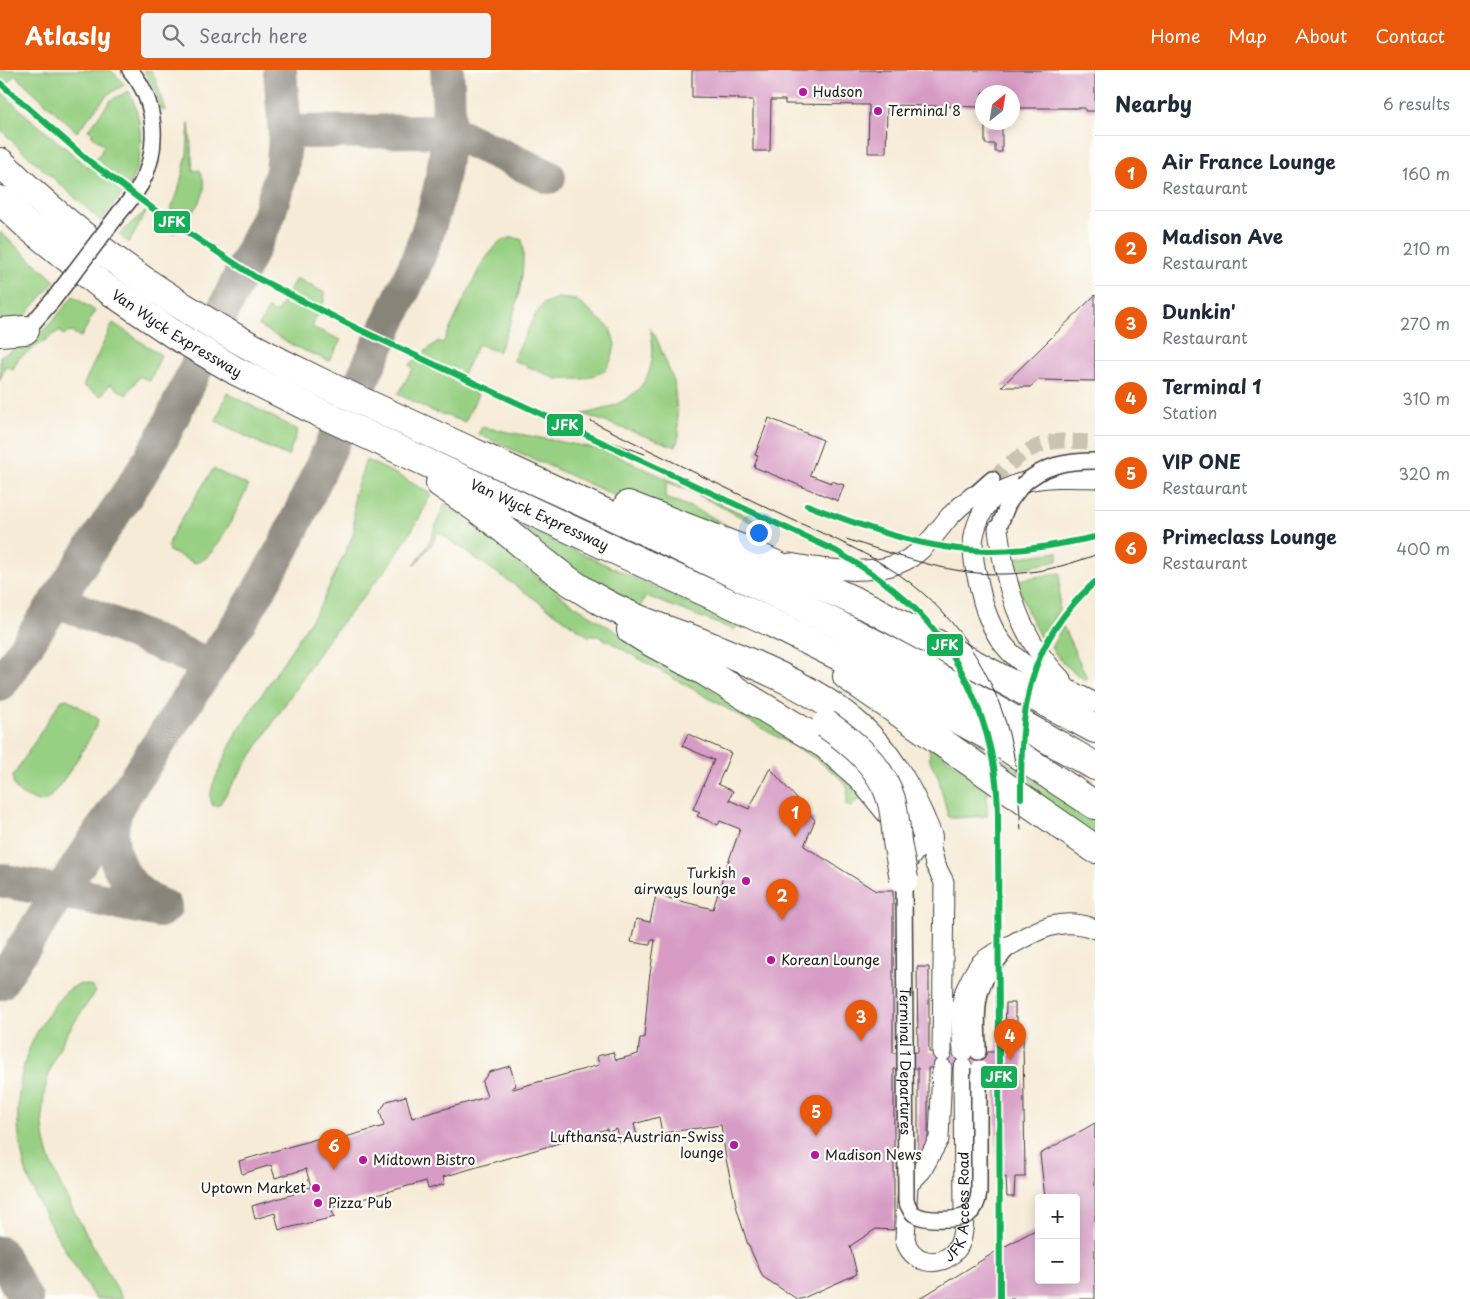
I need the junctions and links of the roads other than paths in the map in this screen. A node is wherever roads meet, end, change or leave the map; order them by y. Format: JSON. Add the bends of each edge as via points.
{"nodes":[{"id":1,"x":130,"y":70,"type":"edge"},
{"id":2,"x":0,"y":144,"type":"edge"},
{"id":3,"x":0,"y":162,"type":"edge"},
{"id":4,"x":0,"y":200,"type":"edge"},
{"id":5,"x":0,"y":220,"type":"edge"},
{"id":6,"x":64,"y":220,"type":"junction"},
{"id":7,"x":100,"y":284,"type":"junction"},
{"id":8,"x":13,"y":331,"type":"edge"},
{"id":9,"x":0,"y":344,"type":"edge"},
{"id":10,"x":405,"y":421,"type":"junction"},
{"id":11,"x":382,"y":442,"type":"junction"},
{"id":12,"x":1095,"y":461,"type":"edge"},
{"id":13,"x":1095,"y":478,"type":"edge"},
{"id":14,"x":992,"y":479,"type":"tunnel mouth"},
{"id":15,"x":973,"y":496,"type":"junction"},
{"id":16,"x":998,"y":529,"type":"joint"},
{"id":17,"x":761,"y":557,"type":"junction"},
{"id":18,"x":601,"y":601,"type":"junction"},
{"id":19,"x":982,"y":603,"type":"junction"},
{"id":20,"x":768,"y":621,"type":"junction"},
{"id":21,"x":704,"y":670,"type":"junction"},
{"id":22,"x":1072,"y":691,"type":"junction"},
{"id":23,"x":1095,"y":703,"type":"edge"},
{"id":24,"x":974,"y":727,"type":"junction"},
{"id":25,"x":1095,"y":729,"type":"edge"},
{"id":26,"x":1095,"y":766,"type":"edge"},
{"id":27,"x":1095,"y":794,"type":"edge"},
{"id":28,"x":1095,"y":806,"type":"edge"},
{"id":29,"x":928,"y":837,"type":"junction"},
{"id":30,"x":1087,"y":844,"type":"edge"},
{"id":31,"x":906,"y":870,"type":"junction"},
{"id":32,"x":1095,"y":929,"type":"edge"},
{"id":33,"x":1013,"y":944,"type":"junction"},
{"id":34,"x":971,"y":1060,"type":"junction"},
{"id":35,"x":908,"y":1184,"type":"junction"}],
"edges":[{"from":1,"to":8,"type":"street","bridge":true,"via":[[148,100],[153,130],[150,161],[141,184],[38,318]]},
{"from":2,"to":6,"type":"highway","via":[[48,190]]},
{"from":3,"to":6,"type":"highway","name":"Van Wyck Expressway"},
{"from":4,"to":7,"type":"highway","name":"Van Wyck Expressway"},
{"from":5,"to":7,"type":"highway","via":[[24,240]]},
{"from":6,"to":10,"type":"highway","name":"Van Wyck Expressway","via":[[160,292],[218,328],[300,372]]},
{"from":7,"to":11,"type":"highway","name":"Van Wyck Expressway","via":[[215,359]]},
{"from":8,"to":9,"type":"street","via":[[8,341]]},
{"from":10,"to":17,"type":"highway","via":[[431,419],[637,509]]},
{"from":10,"to":26,"type":"highway","name":"Van Wyck Expressway","via":[[804,608],[903,658]]},
{"from":11,"to":18,"type":"highway","via":[[501,527],[554,570]]},
{"from":11,"to":20,"type":"highway","name":"Van Wyck Expressway"},
{"from":12,"to":16,"type":"street","bridge":true,"via":[[1065,462],[1035,474],[1012,497]]},
{"from":13,"to":19,"type":"street","via":[[1031,480],[1011,486],[992,499],[978,520],[973,545]]},
{"from":14,"to":15,"type":"street"},
{"from":15,"to":17,"type":"street","via":[[917,553],[892,565],[842,570]]},
{"from":15,"to":19,"type":"street","via":[[964,522],[962,546],[964,562]]},
{"from":16,"to":22,"type":"street","via":[[1001,557],[1022,626],[1044,660]]},
{"from":17,"to":25,"type":"highway","via":[[872,609]]},
{"from":18,"to":21,"type":"highway","via":[[632,631]]},
{"from":18,"to":29,"type":"highway","via":[[766,670],[807,691],[844,717],[875,744],[895,770]]},
{"from":19,"to":22,"type":"street","via":[[998,636],[1011,653],[1036,672]]},
{"from":20,"to":24,"type":"highway","name":"Van Wyck Expressway"},
{"from":20,"to":30,"type":"highway"},
{"from":21,"to":31,"type":"highway","via":[[815,737],[851,766],[874,790],[899,825],[906,840]]},
{"from":21,"to":31,"type":"highway","bridge":true,"via":[[807,711],[868,760],[888,789]]},
{"from":22,"to":23,"type":"street"},
{"from":24,"to":27,"type":"highway"},
{"from":24,"to":28,"type":"highway","name":"Van Wyck Expressway"},
{"from":29,"to":31,"type":"street"},
{"from":29,"to":35,"type":"street","name":"JFK Access Road","via":[[944,882],[939,1139],[922,1170]]},
{"from":31,"to":34,"type":"street","name":"Terminal 1 Departures","bridge":true,"via":[[906,1201],[913,1213],[923,1218],[959,1218],[970,1214],[977,1203]]},
{"from":31,"to":35,"type":"street"},
{"from":32,"to":33,"type":"street","name":"JFK Access Road","via":[[1072,923],[1057,924]]},
{"from":33,"to":34,"type":"street","name":"Terminal 1 Departures","via":[[993,967],[981,989]]},
{"from":33,"to":34,"type":"street","name":"JFK Access Road","via":[[981,964],[964,994],[962,1013]]},
{"from":34,"to":35,"type":"street","name":"JFK Access Road","via":[[962,1238],[957,1249],[944,1260],[924,1261],[911,1253],[906,1245]]}]}
